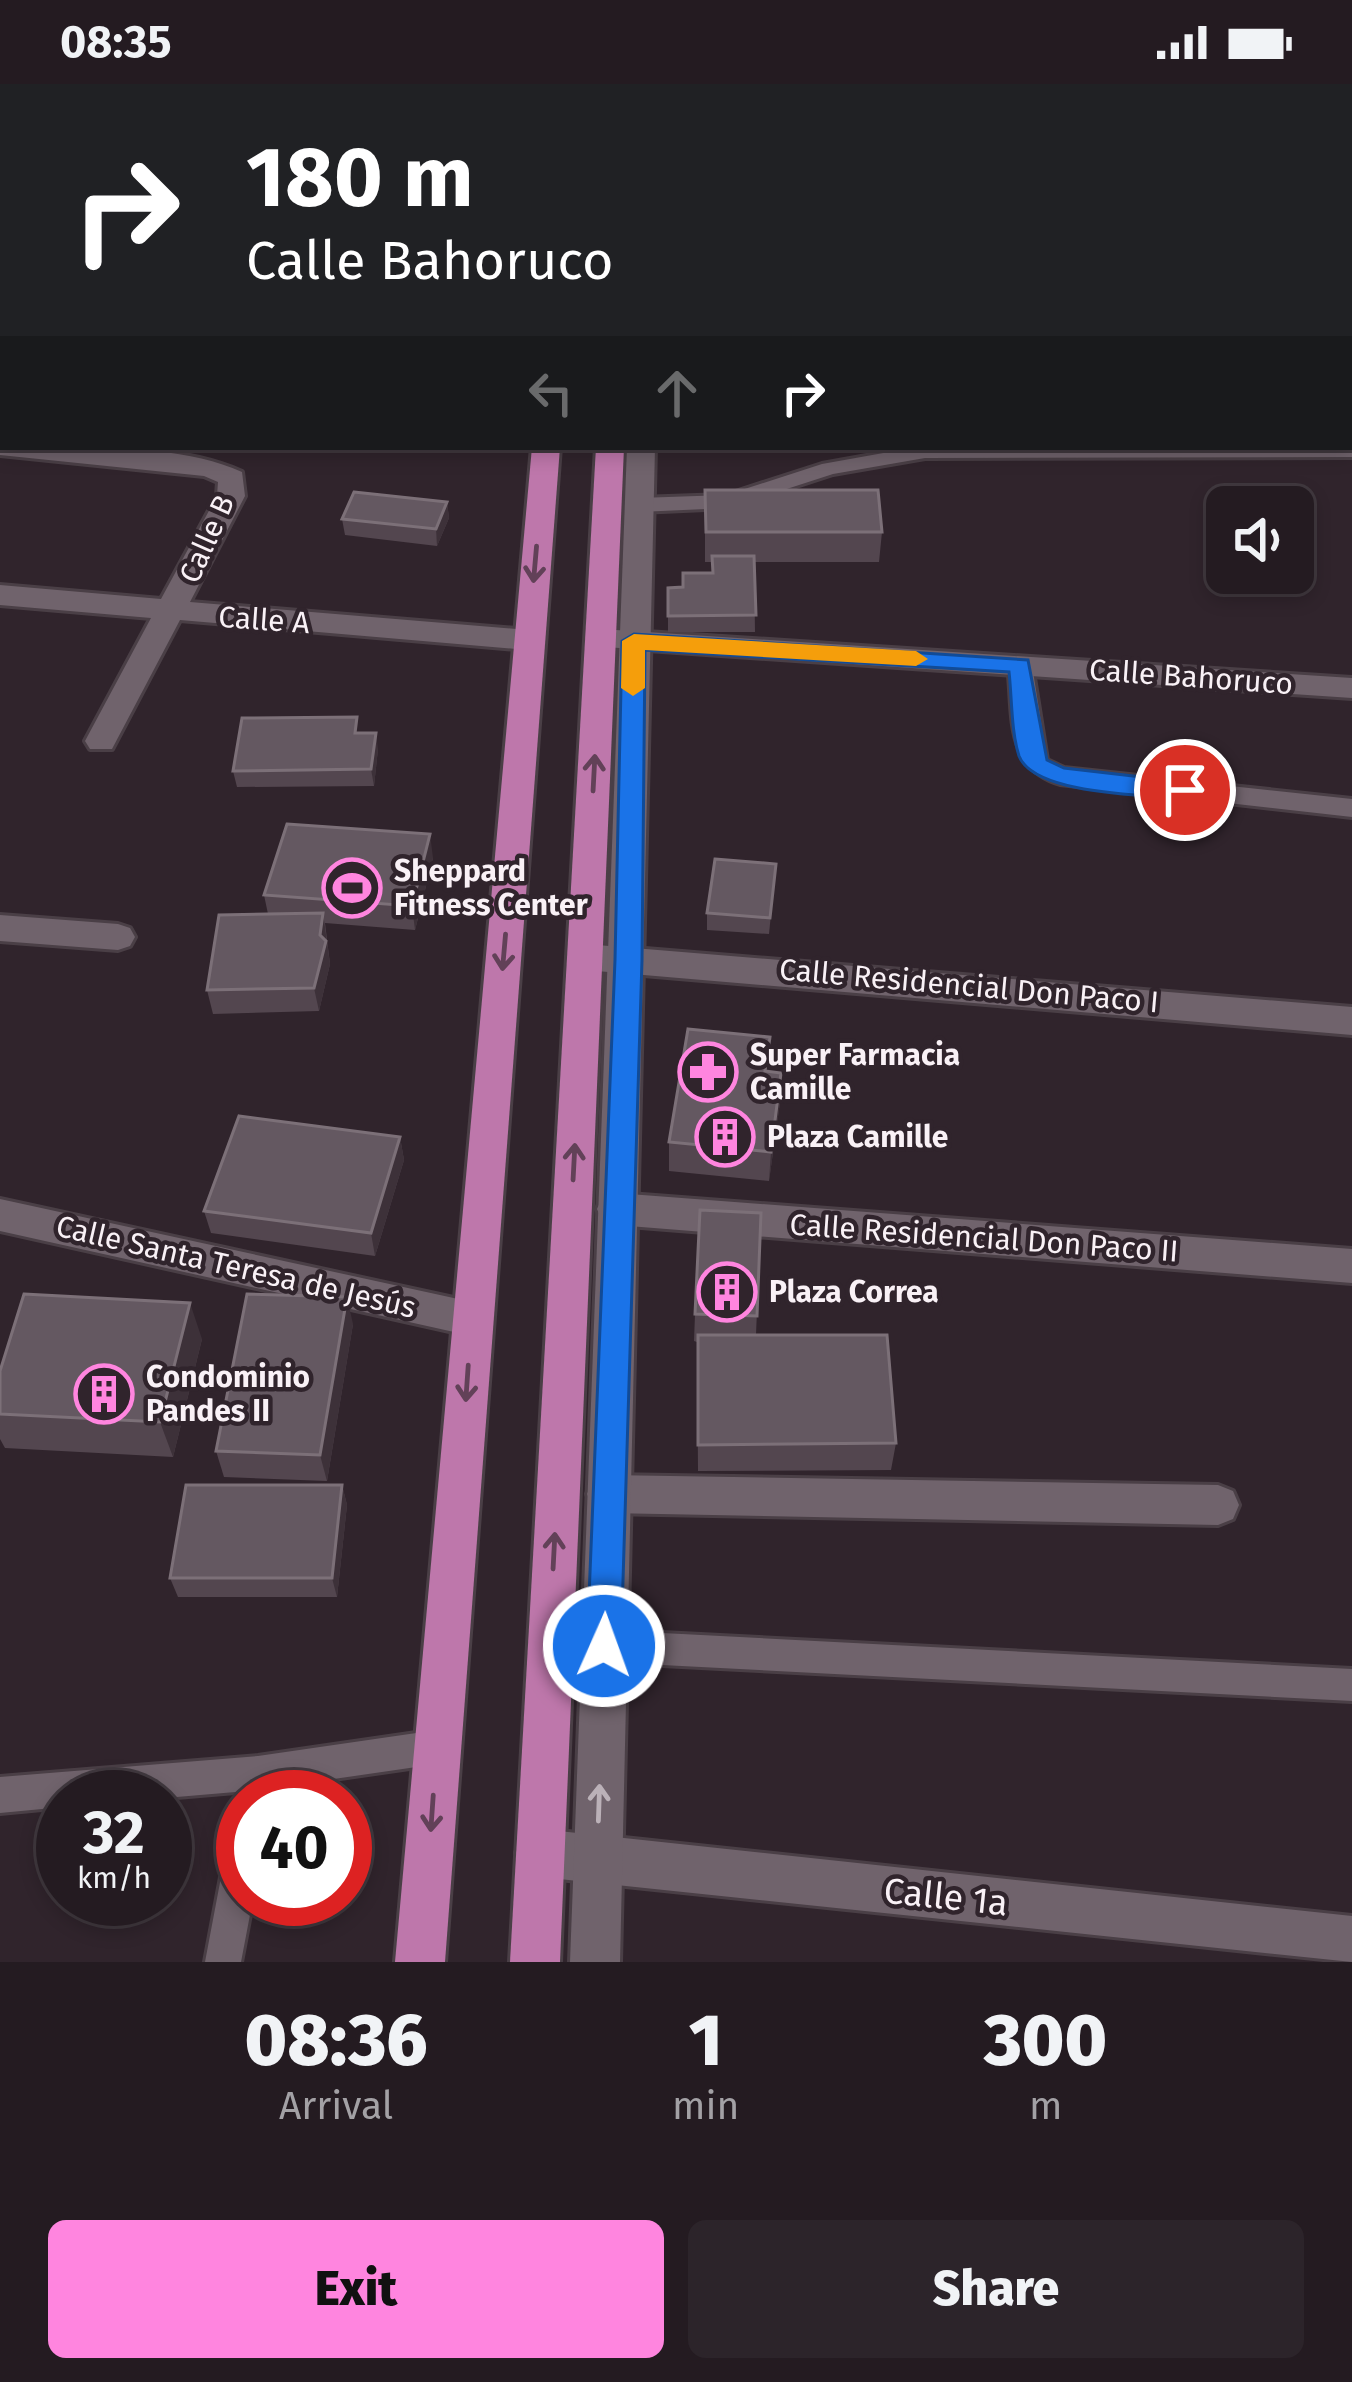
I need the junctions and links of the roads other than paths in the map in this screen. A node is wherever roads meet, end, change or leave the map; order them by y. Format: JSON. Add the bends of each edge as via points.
{"nodes":[{"id":1,"x":30,"y":450,"type":"edge"},
{"id":2,"x":546,"y":450,"type":"edge"},
{"id":3,"x":610,"y":450,"type":"edge"},
{"id":4,"x":641,"y":450,"type":"edge"},
{"id":5,"x":1352,"y":452,"type":"edge"},
{"id":6,"x":639,"y":505,"type":"junction"},
{"id":7,"x":0,"y":595,"type":"edge"},
{"id":8,"x":172,"y":613,"type":"junction"},
{"id":9,"x":528,"y":640,"type":"junction"},
{"id":10,"x":616,"y":640,"type":"junction"},
{"id":11,"x":1020,"y":665,"type":"junction"},
{"id":12,"x":1352,"y":688,"type":"edge"},
{"id":13,"x":101,"y":741,"type":"dead end"},
{"id":14,"x":1352,"y":808,"type":"edge"},
{"id":15,"x":0,"y":928,"type":"edge"},
{"id":16,"x":118,"y":937,"type":"dead end"},
{"id":17,"x":585,"y":957,"type":"junction"},
{"id":18,"x":628,"y":960,"type":"junction"},
{"id":19,"x":1352,"y":1021,"type":"edge"},
{"id":20,"x":616,"y":1209,"type":"junction"},
{"id":21,"x":0,"y":1215,"type":"edge"},
{"id":22,"x":1352,"y":1266,"type":"edge"},
{"id":23,"x":472,"y":1319,"type":"junction"},
{"id":24,"x":608,"y":1494,"type":"junction"},
{"id":25,"x":1218,"y":1505,"type":"dead end"},
{"id":26,"x":604,"y":1646,"type":"junction"},
{"id":27,"x":1352,"y":1685,"type":"edge"},
{"id":28,"x":437,"y":1747,"type":"junction"},
{"id":29,"x":327,"y":1770,"type":"edge"},
{"id":30,"x":216,"y":1787,"type":"edge"},
{"id":31,"x":0,"y":1795,"type":"edge"},
{"id":32,"x":540,"y":1853,"type":"junction"},
{"id":33,"x":597,"y":1858,"type":"junction"},
{"id":34,"x":230,"y":1926,"type":"edge"},
{"id":35,"x":1352,"y":1940,"type":"edge"},
{"id":36,"x":224,"y":1962,"type":"edge"},
{"id":37,"x":420,"y":1962,"type":"edge"},
{"id":38,"x":535,"y":1962,"type":"edge"},
{"id":39,"x":595,"y":1962,"type":"edge"}],
"edges":[{"from":1,"to":8,"type":"street","name":"Calle B","via":[[210,468],[232,478],[231,496]]},
{"from":2,"to":9,"type":"main road","one_way":true},
{"from":3,"to":10,"type":"main road"},
{"from":4,"to":6,"type":"street"},
{"from":5,"to":6,"type":"lane","via":[[925,452],[829,468],[728,501]]},
{"from":6,"to":10,"type":"street"},
{"from":7,"to":8,"type":"street","name":"Calle A"},
{"from":8,"to":9,"type":"street","name":"Calle A"},
{"from":8,"to":13,"type":"street","name":"Calle B"},
{"from":9,"to":23,"type":"main road","one_way":true},
{"from":10,"to":11,"type":"street","name":"Calle Bahoruco"},
{"from":17,"to":10,"type":"main road","one_way":true},
{"from":10,"to":18,"type":"street"},
{"from":11,"to":12,"type":"street","name":"Calle Bahoruco"},
{"from":11,"to":14,"type":"lane","via":[[1031,755],[1060,776]]},
{"from":15,"to":16,"type":"street"},
{"from":17,"to":18,"type":"street","name":"Calle Residencial Don Paco I"},
{"from":32,"to":17,"type":"main road","one_way":true},
{"from":18,"to":19,"type":"street","name":"Calle Residencial Don Paco I"},
{"from":18,"to":20,"type":"street"},
{"from":20,"to":22,"type":"street","name":"Calle Residencial Don Paco II"},
{"from":20,"to":24,"type":"street"},
{"from":21,"to":23,"type":"street","name":"Calle Santa Teresa de Jesús"},
{"from":23,"to":28,"type":"main road","one_way":true},
{"from":24,"to":25,"type":"street"},
{"from":24,"to":26,"type":"street"},
{"from":26,"to":27,"type":"lane"},
{"from":33,"to":26,"type":"street","one_way":true},
{"from":28,"to":29,"type":"lane"},
{"from":28,"to":37,"type":"main road","one_way":true},
{"from":30,"to":31,"type":"lane"},
{"from":32,"to":33,"type":"street","name":"Calle 1a"},
{"from":32,"to":38,"type":"main road"},
{"from":33,"to":35,"type":"street","name":"Calle 1a"},
{"from":33,"to":39,"type":"street"},
{"from":34,"to":36,"type":"lane"}]}
